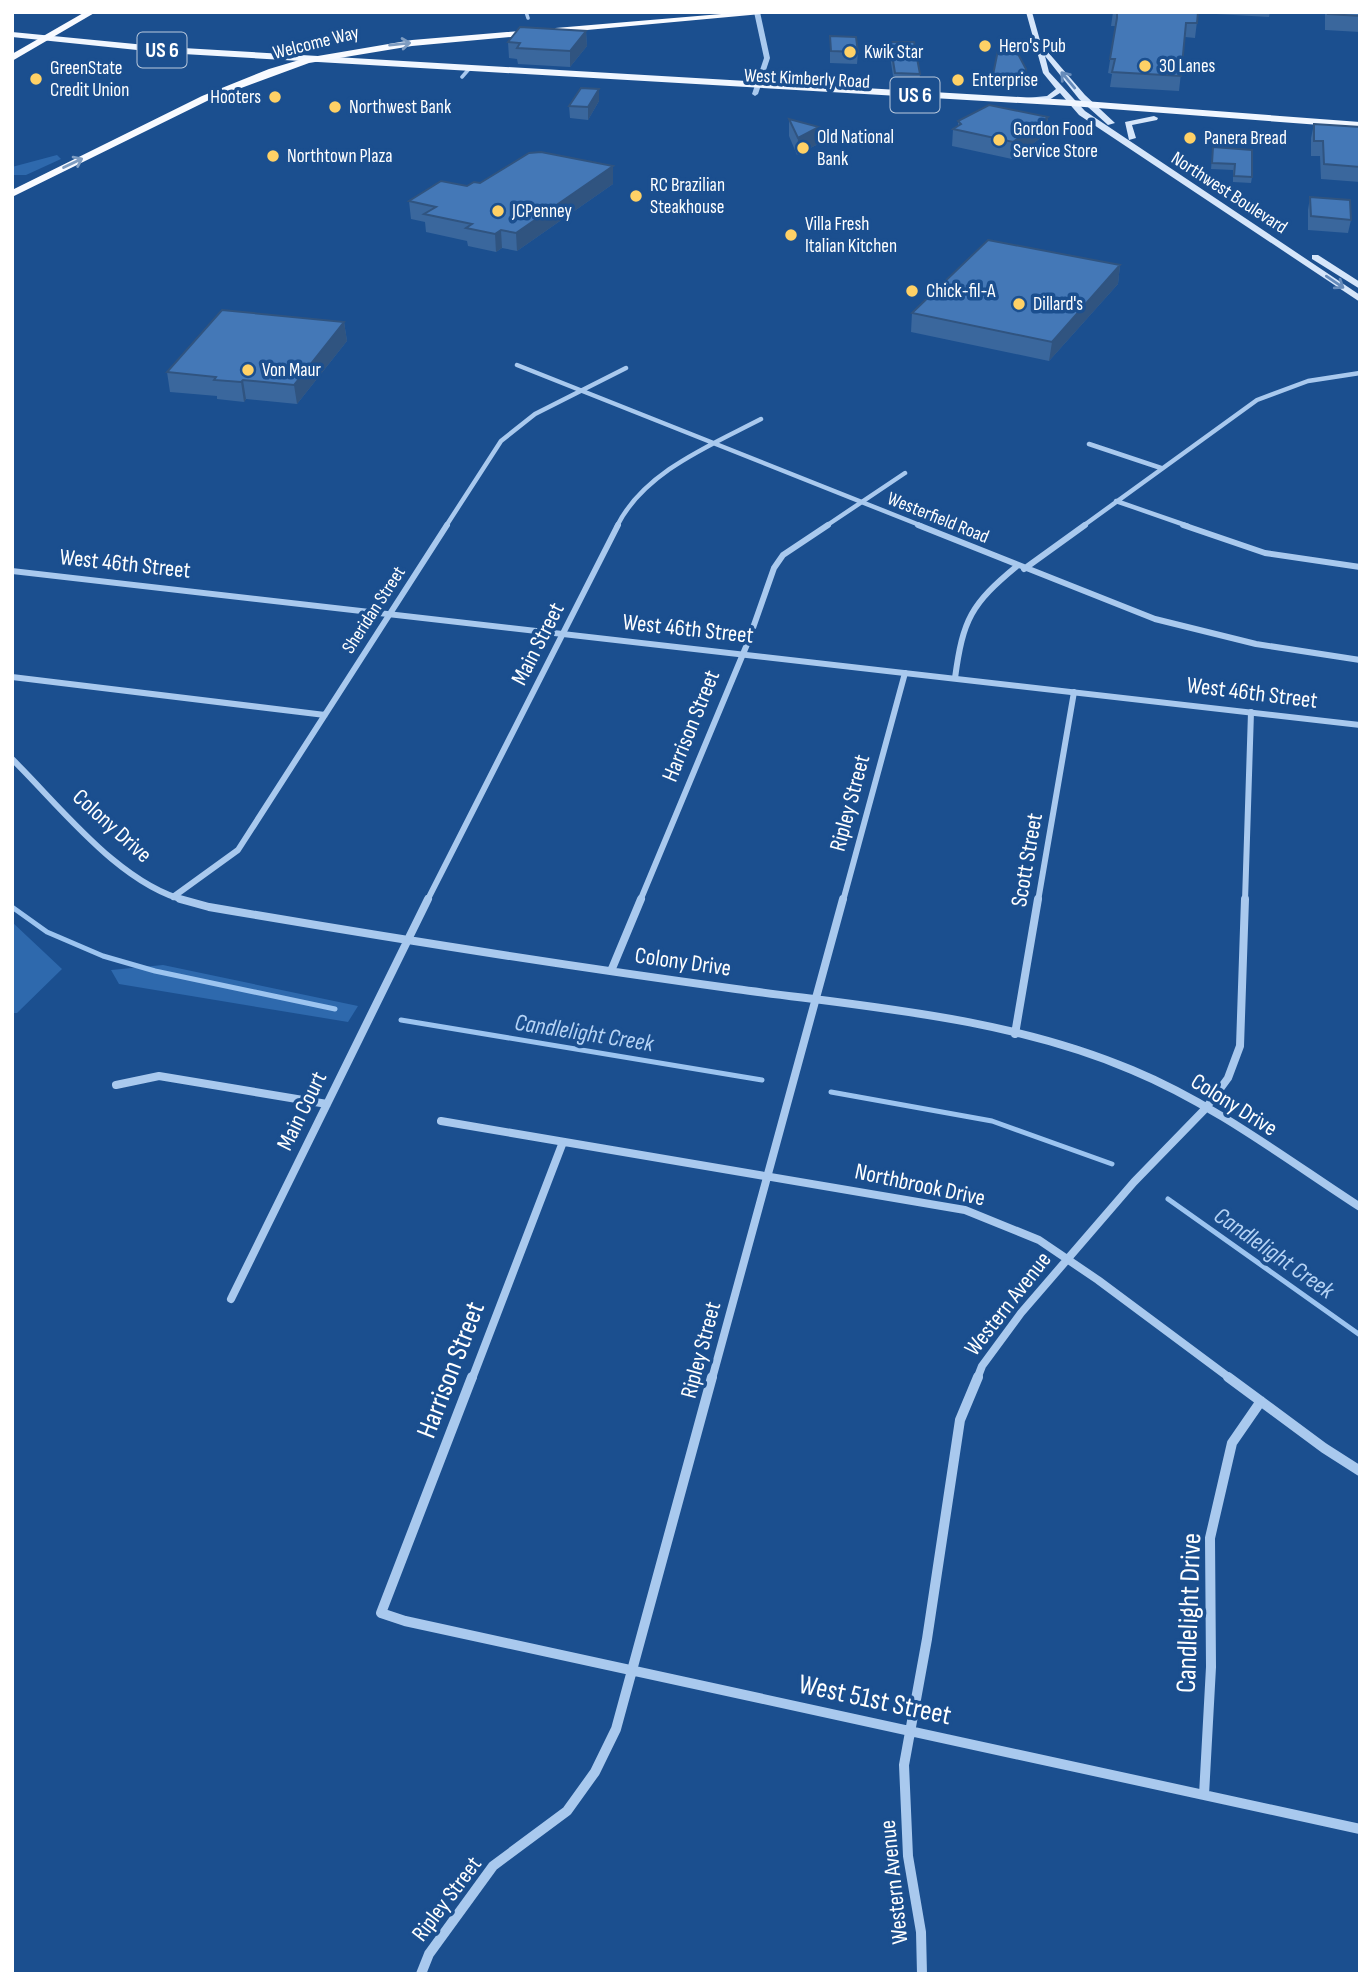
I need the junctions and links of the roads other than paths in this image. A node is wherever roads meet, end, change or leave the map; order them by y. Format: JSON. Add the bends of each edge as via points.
{"nodes":[{"id":1,"x":92,"y":12,"type":"edge"},
{"id":2,"x":526,"y":12,"type":"edge"},
{"id":3,"x":780,"y":12,"type":"edge"},
{"id":4,"x":1029,"y":12,"type":"edge"},
{"id":5,"x":758,"y":13,"type":"edge"},
{"id":6,"x":528,"y":18,"type":"dead end"},
{"id":7,"x":12,"y":34,"type":"edge"},
{"id":8,"x":47,"y":38,"type":"junction"},
{"id":9,"x":12,"y":44,"type":"edge"},
{"id":10,"x":1039,"y":45,"type":"junction"},
{"id":11,"x":33,"y":46,"type":"junction"},
{"id":12,"x":12,"y":58,"type":"edge"},
{"id":13,"x":313,"y":59,"type":"junction"},
{"id":14,"x":288,"y":66,"type":"junction"},
{"id":15,"x":466,"y":73,"type":"junction"},
{"id":16,"x":1060,"y":89,"type":"junction"},
{"id":17,"x":756,"y":90,"type":"junction"},
{"id":18,"x":1011,"y":100,"type":"junction"},
{"id":19,"x":1071,"y":103,"type":"junction"},
{"id":20,"x":1090,"y":105,"type":"junction"},
{"id":21,"x":1082,"y":113,"type":"junction"},
{"id":22,"x":1099,"y":114,"type":"junction"},
{"id":23,"x":1154,"y":118,"type":"junction"},
{"id":24,"x":1360,"y":125,"type":"edge"},
{"id":25,"x":1360,"y":133,"type":"edge"},
{"id":26,"x":1132,"y":138,"type":"junction"},
{"id":27,"x":12,"y":194,"type":"edge"},
{"id":28,"x":1360,"y":286,"type":"edge"},
{"id":29,"x":1360,"y":299,"type":"edge"},
{"id":30,"x":517,"y":365,"type":"dead end"},
{"id":31,"x":626,"y":368,"type":"dead end"},
{"id":32,"x":1360,"y":373,"type":"edge"},
{"id":33,"x":580,"y":391,"type":"junction"},
{"id":34,"x":761,"y":419,"type":"dead end"},
{"id":35,"x":714,"y":444,"type":"junction"},
{"id":36,"x":1089,"y":444,"type":"dead end"},
{"id":37,"x":1161,"y":468,"type":"junction"},
{"id":38,"x":905,"y":473,"type":"dead end"},
{"id":39,"x":1116,"y":501,"type":"junction"},
{"id":40,"x":859,"y":503,"type":"junction"},
{"id":41,"x":1017,"y":566,"type":"junction"},
{"id":42,"x":1360,"y":567,"type":"edge"},
{"id":43,"x":1024,"y":569,"type":"junction"},
{"id":44,"x":12,"y":571,"type":"edge"},
{"id":45,"x":390,"y":614,"type":"junction"},
{"id":46,"x":562,"y":634,"type":"junction"},
{"id":47,"x":741,"y":654,"type":"junction"},
{"id":48,"x":1360,"y":660,"type":"edge"},
{"id":49,"x":905,"y":673,"type":"junction"},
{"id":50,"x":12,"y":677,"type":"edge"},
{"id":51,"x":955,"y":678,"type":"junction"},
{"id":52,"x":1074,"y":692,"type":"junction"},
{"id":53,"x":1251,"y":712,"type":"junction"},
{"id":54,"x":325,"y":715,"type":"junction"},
{"id":55,"x":1360,"y":725,"type":"edge"},
{"id":56,"x":12,"y":759,"type":"edge"},
{"id":57,"x":173,"y":897,"type":"junction"},
{"id":58,"x":407,"y":941,"type":"junction"},
{"id":59,"x":611,"y":971,"type":"junction"},
{"id":60,"x":817,"y":1000,"type":"junction"},
{"id":61,"x":1015,"y":1034,"type":"junction"},
{"id":62,"x":116,"y":1085,"type":"dead end"},
{"id":63,"x":327,"y":1104,"type":"junction"},
{"id":64,"x":1206,"y":1108,"type":"junction"},
{"id":65,"x":441,"y":1121,"type":"dead end"},
{"id":66,"x":563,"y":1142,"type":"junction"},
{"id":67,"x":769,"y":1176,"type":"junction"},
{"id":68,"x":1360,"y":1207,"type":"edge"},
{"id":69,"x":1068,"y":1259,"type":"junction"},
{"id":70,"x":232,"y":1299,"type":"dead end"},
{"id":71,"x":1261,"y":1401,"type":"junction"},
{"id":72,"x":1360,"y":1471,"type":"edge"},
{"id":73,"x":381,"y":1613,"type":"joint"},
{"id":74,"x":632,"y":1671,"type":"junction"},
{"id":75,"x":910,"y":1731,"type":"junction"},
{"id":76,"x":1204,"y":1795,"type":"junction"},
{"id":77,"x":1360,"y":1829,"type":"edge"},
{"id":78,"x":421,"y":1974,"type":"edge"},
{"id":79,"x":922,"y":1974,"type":"edge"}],
"edges":[{"from":1,"to":8,"type":"highway"},
{"from":2,"to":6,"type":"street"},
{"from":3,"to":5,"type":"highway","name":"Welcome Way"},
{"from":4,"to":10,"type":"main road"},
{"from":13,"to":5,"type":"highway","name":"Welcome Way","one_way":true,"via":[[401,44]]},
{"from":5,"to":17,"type":"street","via":[[767,58]]},
{"from":7,"to":8,"type":"main road","number":"US 6"},
{"from":8,"to":11,"type":"highway"},
{"from":8,"to":13,"type":"main road","number":"US 6"},
{"from":9,"to":11,"type":"main road","number":"US 6"},
{"from":10,"to":16,"type":"main road","via":[[1046,73]]},
{"from":20,"to":10,"type":"main road","one_way":true},
{"from":11,"to":12,"type":"highway"},
{"from":11,"to":14,"type":"main road","number":"US 6"},
{"from":13,"to":14,"type":"highway","name":"Welcome Way"},
{"from":13,"to":15,"type":"main road","number":"US 6"},
{"from":14,"to":15,"type":"main road","number":"US 6"},
{"from":27,"to":14,"type":"highway","name":"Welcome Way","one_way":true,"via":[[212,96]]},
{"from":15,"to":17,"type":"main road","name":"West Kimberly Road","number":"US 6"},
{"from":16,"to":18,"type":"main road","via":[[1049,98]]},
{"from":16,"to":19,"type":"main road"},
{"from":17,"to":18,"type":"main road","name":"West Kimberly Road","number":"US 6"},
{"from":17,"to":21,"type":"main road","name":"West Kimberly Road","number":"US 6"},
{"from":18,"to":19,"type":"main road","name":"West Kimberly Road","number":"US 6"},
{"from":19,"to":20,"type":"main road","name":"West Kimberly Road","number":"US 6"},
{"from":19,"to":21,"type":"main road"},
{"from":20,"to":22,"type":"main road"},
{"from":20,"to":24,"type":"main road","name":"West Kimberly Road","number":"US 6"},
{"from":21,"to":22,"type":"main road","name":"West Kimberly Road","number":"US 6"},
{"from":21,"to":29,"type":"main road","name":"Northwest Boulevard","one_way":true},
{"from":22,"to":23,"type":"main road","name":"West Kimberly Road","number":"US 6"},
{"from":22,"to":26,"type":"main road","name":"Northwest Boulevard"},
{"from":23,"to":25,"type":"main road","name":"West Kimberly Road","number":"US 6"},
{"from":23,"to":26,"type":"main road","via":[[1128,124]]},
{"from":26,"to":28,"type":"main road","name":"Northwest Boulevard"},
{"from":30,"to":33,"type":"street","name":"Westerfield Road"},
{"from":31,"to":33,"type":"street","name":"Sheridan Street"},
{"from":32,"to":37,"type":"street","via":[[1308,381],[1257,400]]},
{"from":33,"to":35,"type":"street","name":"Westerfield Road"},
{"from":33,"to":45,"type":"street","name":"Sheridan Street","via":[[535,414],[501,441]]},
{"from":34,"to":35,"type":"street","name":"Main Street"},
{"from":35,"to":40,"type":"street","name":"Westerfield Road"},
{"from":35,"to":46,"type":"street","name":"Main Street","via":[[633,497]]},
{"from":36,"to":37,"type":"street"},
{"from":37,"to":39,"type":"street"},
{"from":38,"to":40,"type":"street","name":"Harrison Street"},
{"from":39,"to":42,"type":"street","via":[[1265,553]]},
{"from":39,"to":43,"type":"street"},
{"from":40,"to":41,"type":"street","name":"Westerfield Road"},
{"from":40,"to":47,"type":"street","name":"Harrison Street","via":[[783,555]]},
{"from":41,"to":43,"type":"street","name":"Westerfield Road"},
{"from":41,"to":51,"type":"street","via":[[989,589],[966,617]]},
{"from":43,"to":48,"type":"street","name":"Westerfield Road","via":[[1155,619],[1225,639],[1279,651]]},
{"from":44,"to":45,"type":"street","name":"West 46th Street"},
{"from":45,"to":46,"type":"street","name":"West 46th Street"},
{"from":45,"to":54,"type":"street","name":"Sheridan Street"},
{"from":46,"to":47,"type":"street","name":"West 46th Street"},
{"from":46,"to":58,"type":"street","name":"Main Street"},
{"from":47,"to":49,"type":"street","name":"West 46th Street"},
{"from":47,"to":59,"type":"street","name":"Harrison Street"},
{"from":49,"to":51,"type":"street","name":"West 46th Street"},
{"from":49,"to":60,"type":"street","name":"Ripley Street"},
{"from":50,"to":54,"type":"street"},
{"from":51,"to":52,"type":"street","name":"West 46th Street"},
{"from":52,"to":53,"type":"street","name":"West 46th Street"},
{"from":52,"to":61,"type":"street","name":"Scott Street"},
{"from":53,"to":55,"type":"street","name":"West 46th Street"},
{"from":53,"to":64,"type":"street","name":"Western Avenue","via":[[1240,1046],[1228,1078]]},
{"from":54,"to":57,"type":"street","name":"Sheridan Street","via":[[238,850]]},
{"from":56,"to":57,"type":"street","name":"Colony Drive","via":[[114,859]]},
{"from":57,"to":58,"type":"street","name":"Colony Drive"},
{"from":58,"to":59,"type":"street","name":"Colony Drive"},
{"from":58,"to":63,"type":"street","name":"Main Court"},
{"from":59,"to":60,"type":"street","name":"Colony Drive"},
{"from":60,"to":61,"type":"street","name":"Colony Drive"},
{"from":60,"to":67,"type":"street","name":"Ripley Street"},
{"from":61,"to":64,"type":"street","name":"Colony Drive","via":[[1130,1069]]},
{"from":62,"to":63,"type":"street","via":[[159,1076]]},
{"from":63,"to":70,"type":"street","name":"Main Court"},
{"from":64,"to":68,"type":"street","name":"Colony Drive"},
{"from":64,"to":69,"type":"street","name":"Western Avenue"},
{"from":65,"to":66,"type":"street","name":"Northbrook Drive"},
{"from":66,"to":67,"type":"street","name":"Northbrook Drive"},
{"from":66,"to":73,"type":"street","name":"Harrison Street"},
{"from":67,"to":69,"type":"street","name":"Northbrook Drive","via":[[965,1210],[1039,1240]]},
{"from":67,"to":74,"type":"street","name":"Ripley Street"},
{"from":69,"to":71,"type":"street","name":"Northbrook Drive"},
{"from":69,"to":75,"type":"street","name":"Western Avenue","via":[[982,1366],[960,1420]]},
{"from":71,"to":72,"type":"street","name":"Northbrook Drive"},
{"from":71,"to":76,"type":"street","name":"Candlelight Drive","via":[[1233,1443],[1210,1538],[1211,1667]]},
{"from":73,"to":74,"type":"street","name":"West 51st Street"},
{"from":74,"to":75,"type":"street","name":"West 51st Street"},
{"from":74,"to":78,"type":"street","name":"Ripley Street","via":[[616,1729],[595,1772],[567,1811],[493,1866],[429,1954]]},
{"from":75,"to":76,"type":"street","name":"West 51st Street"},
{"from":75,"to":79,"type":"street","name":"Western Avenue","via":[[904,1765],[908,1856],[921,1932]]},
{"from":76,"to":77,"type":"street","name":"West 51st Street"}]}
